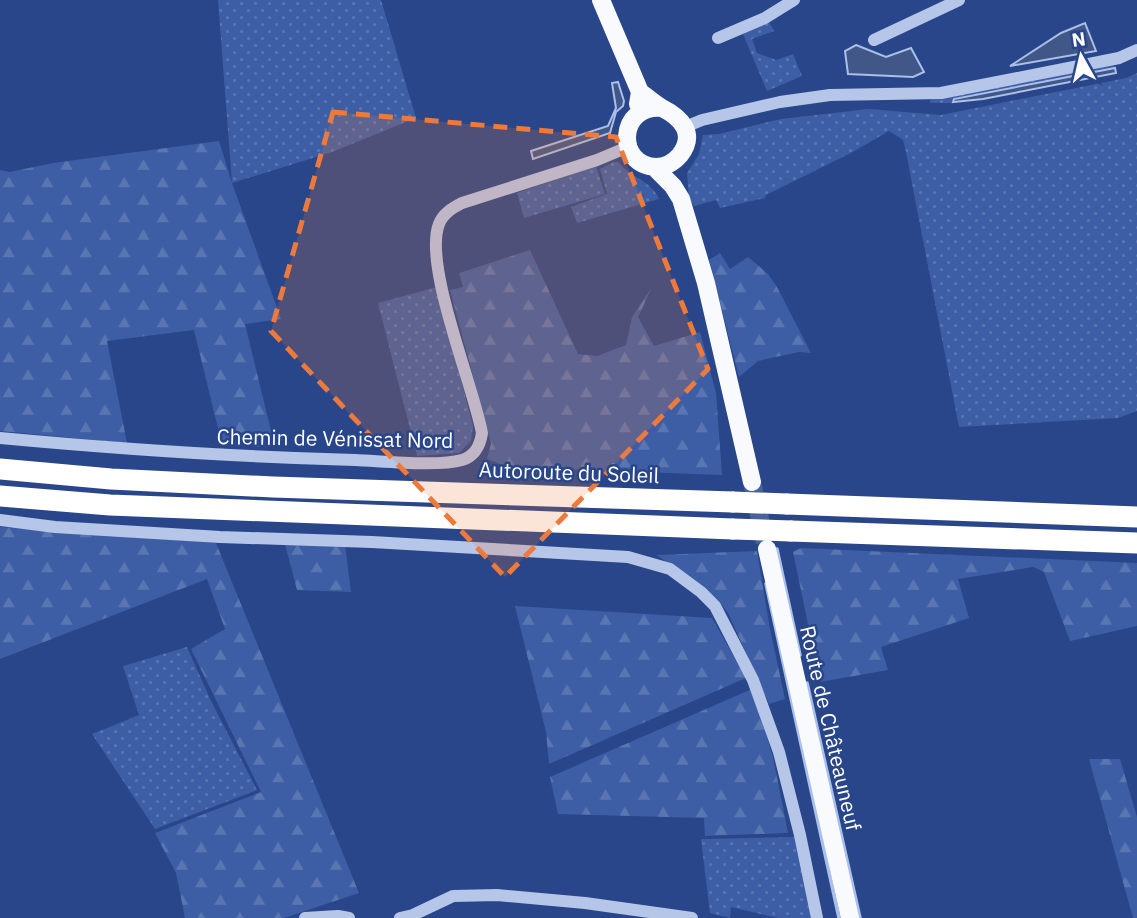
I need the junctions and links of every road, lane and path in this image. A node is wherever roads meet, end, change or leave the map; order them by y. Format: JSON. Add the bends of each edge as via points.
{"nodes":[{"id":1,"x":601,"y":0,"type":"edge"},
{"id":2,"x":794,"y":0,"type":"edge"},
{"id":3,"x":959,"y":0,"type":"edge"},
{"id":4,"x":718,"y":38,"type":"dead end"},
{"id":5,"x":874,"y":40,"type":"dead end"},
{"id":6,"x":1137,"y":50,"type":"edge"},
{"id":7,"x":640,"y":92,"type":"junction"},
{"id":8,"x":662,"y":108,"type":"junction"},
{"id":9,"x":637,"y":114,"type":"junction"},
{"id":10,"x":685,"y":127,"type":"junction"},
{"id":11,"x":628,"y":148,"type":"junction"},
{"id":12,"x":678,"y":157,"type":"junction"},
{"id":13,"x":654,"y":167,"type":"junction"},
{"id":14,"x":681,"y":200,"type":"junction"},
{"id":15,"x":0,"y":438,"type":"edge"},
{"id":16,"x":0,"y":469,"type":"edge"},
{"id":17,"x":752,"y":482,"type":"tunnel mouth"},
{"id":18,"x":0,"y":496,"type":"edge"},
{"id":19,"x":1137,"y":517,"type":"edge"},
{"id":20,"x":0,"y":520,"type":"edge"},
{"id":21,"x":1137,"y":543,"type":"edge"},
{"id":22,"x":767,"y":549,"type":"tunnel mouth"},
{"id":23,"x":304,"y":918,"type":"edge"},
{"id":24,"x":349,"y":918,"type":"edge"},
{"id":25,"x":400,"y":918,"type":"edge"},
{"id":26,"x":692,"y":918,"type":"edge"},
{"id":27,"x":817,"y":918,"type":"edge"},
{"id":28,"x":850,"y":918,"type":"edge"}],
"edges":[{"from":1,"to":7,"type":"main road"},
{"from":2,"to":4,"type":"street"},
{"from":3,"to":5,"type":"street"},
{"from":6,"to":10,"type":"street","via":[[1119,58],[960,90],[830,95],[780,102]]},
{"from":7,"to":8,"type":"main road"},
{"from":7,"to":9,"type":"main road"},
{"from":8,"to":9,"type":"main road"},
{"from":8,"to":10,"type":"main road","via":[[676,114]]},
{"from":9,"to":11,"type":"main road","via":[[627,130]]},
{"from":10,"to":12,"type":"main road","via":[[686,143]]},
{"from":11,"to":13,"type":"main road","via":[[643,164]]},
{"from":11,"to":15,"type":"street","name":"Chemin de Vénissat Nord","via":[[462,203],[440,220],[435,246],[439,274],[482,433],[474,454],[463,460],[292,458]]},
{"from":12,"to":13,"type":"main road"},
{"from":12,"to":14,"type":"main road"},
{"from":13,"to":14,"type":"main road"},
{"from":14,"to":17,"type":"main road","via":[[706,283]]},
{"from":16,"to":19,"type":"highway","name":"Autoroute du Soleil","bridge":true,"via":[[273,487]]},
{"from":18,"to":21,"type":"highway","bridge":true,"via":[[110,505]]},
{"from":20,"to":27,"type":"street","via":[[220,537],[628,556],[670,569],[715,606],[753,680],[779,752]]},
{"from":22,"to":28,"type":"main road","name":"Route de Châteauneuf"},
{"from":23,"to":24,"type":"street"},
{"from":25,"to":26,"type":"street","via":[[453,896],[496,895]]}]}
